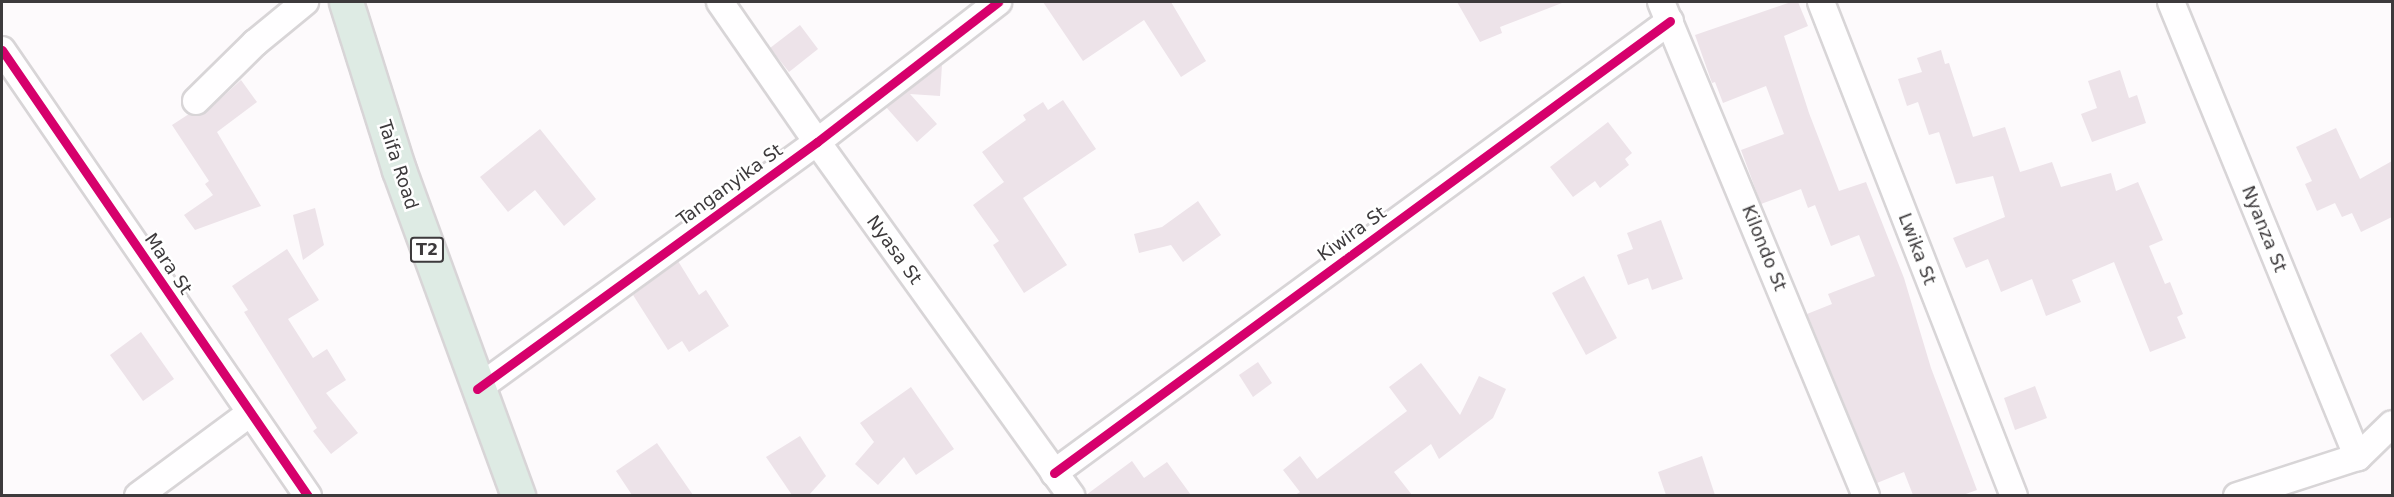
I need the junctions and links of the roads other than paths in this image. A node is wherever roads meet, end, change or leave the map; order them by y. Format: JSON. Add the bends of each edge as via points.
{"nodes":[{"id":1,"x":306,"y":2,"type":"edge"},
{"id":2,"x":346,"y":2,"type":"edge"},
{"id":3,"x":720,"y":2,"type":"edge"},
{"id":4,"x":998,"y":2,"type":"edge"},
{"id":5,"x":1821,"y":2,"type":"edge"},
{"id":6,"x":2171,"y":2,"type":"edge"},
{"id":7,"x":1666,"y":11,"type":"edge"},
{"id":8,"x":2,"y":50,"type":"edge"},
{"id":9,"x":196,"y":101,"type":"dead end"},
{"id":10,"x":817,"y":142,"type":"junction"},
{"id":11,"x":477,"y":389,"type":"junction"},
{"id":12,"x":250,"y":413,"type":"junction"},
{"id":13,"x":2392,"y":424,"type":"edge"},
{"id":14,"x":2358,"y":457,"type":"junction"},
{"id":15,"x":1054,"y":473,"type":"junction"},
{"id":16,"x":138,"y":495,"type":"edge"},
{"id":17,"x":308,"y":495,"type":"edge"},
{"id":18,"x":518,"y":495,"type":"edge"},
{"id":19,"x":1071,"y":495,"type":"edge"},
{"id":20,"x":1866,"y":495,"type":"edge"},
{"id":21,"x":2014,"y":495,"type":"edge"},
{"id":22,"x":2238,"y":495,"type":"edge"}],
"edges":[{"from":1,"to":9,"type":"street","via":[[255,43]]},
{"from":2,"to":11,"type":"highway","name":"Taifa Road","number":"T2","via":[[399,170]]},
{"from":3,"to":10,"type":"street","name":"Nyasa St"},
{"from":4,"to":10,"type":"street","name":"Tanganyika St"},
{"from":5,"to":21,"type":"street","name":"Lwika St"},
{"from":6,"to":14,"type":"street","name":"Nyanza St"},
{"from":7,"to":15,"type":"street","name":"Kiwira St"},
{"from":7,"to":20,"type":"street","name":"Kilondo St"},
{"from":8,"to":12,"type":"street","name":"Mara St"},
{"from":10,"to":11,"type":"street","name":"Tanganyika St"},
{"from":10,"to":15,"type":"street","name":"Nyasa St"},
{"from":11,"to":18,"type":"highway","name":"Taifa Road","number":"T2"},
{"from":12,"to":16,"type":"street"},
{"from":12,"to":17,"type":"street","name":"Mara St"},
{"from":13,"to":14,"type":"street"},
{"from":14,"to":22,"type":"street"},
{"from":15,"to":19,"type":"street","name":"Nyasa St"}]}
